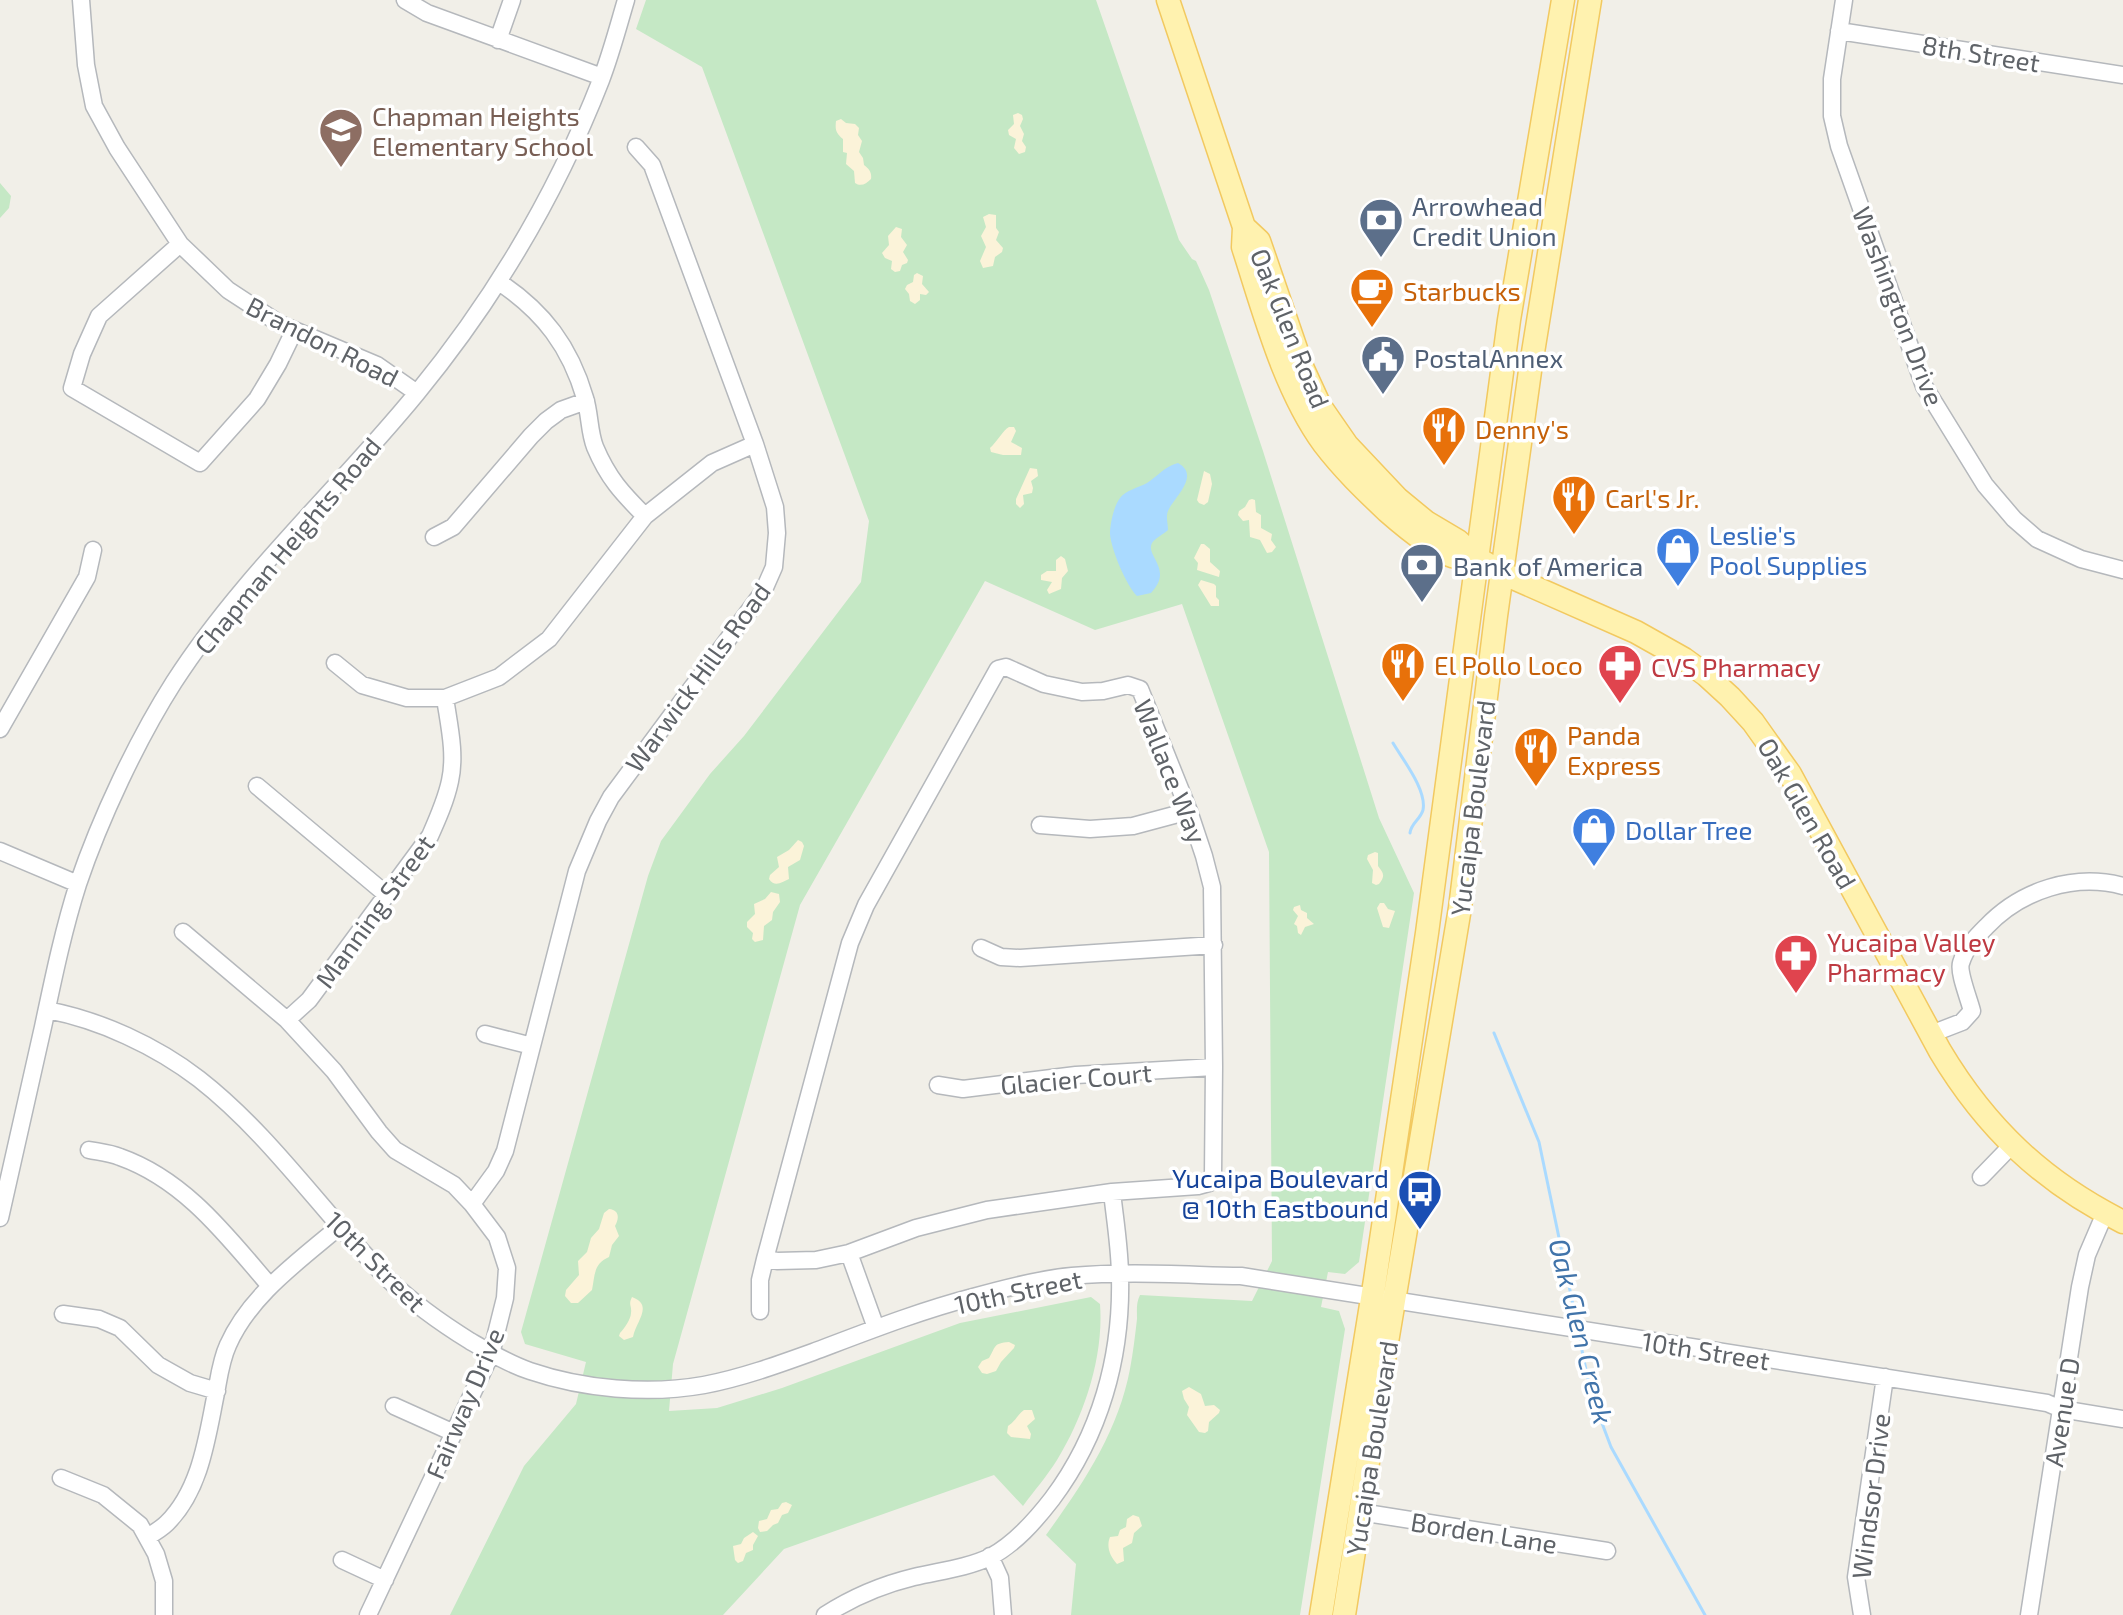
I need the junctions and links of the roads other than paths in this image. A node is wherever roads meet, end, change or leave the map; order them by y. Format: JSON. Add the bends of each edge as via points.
{"nodes":[{"id":1,"x":81,"y":0,"type":"edge"},
{"id":2,"x":405,"y":0,"type":"edge"},
{"id":3,"x":512,"y":0,"type":"edge"},
{"id":4,"x":626,"y":0,"type":"edge"},
{"id":5,"x":1168,"y":0,"type":"edge"},
{"id":6,"x":1563,"y":0,"type":"edge"},
{"id":7,"x":1590,"y":0,"type":"edge"},
{"id":8,"x":1844,"y":0,"type":"edge"},
{"id":9,"x":1839,"y":31,"type":"junction"},
{"id":10,"x":498,"y":40,"type":"junction"},
{"id":11,"x":2123,"y":75,"type":"edge"},
{"id":12,"x":602,"y":77,"type":"junction"},
{"id":13,"x":636,"y":147,"type":"dead end"},
{"id":14,"x":180,"y":244,"type":"junction"},
{"id":15,"x":499,"y":282,"type":"junction"},
{"id":16,"x":294,"y":331,"type":"junction"},
{"id":17,"x":417,"y":393,"type":"junction"},
{"id":18,"x":586,"y":401,"type":"junction"},
{"id":19,"x":755,"y":444,"type":"junction"},
{"id":20,"x":645,"y":516,"type":"junction"},
{"id":21,"x":434,"y":537,"type":"dead end"},
{"id":22,"x":93,"y":550,"type":"dead end"},
{"id":23,"x":1477,"y":558,"type":"junction"},
{"id":24,"x":2123,"y":570,"type":"edge"},
{"id":25,"x":1502,"y":573,"type":"junction"},
{"id":26,"x":335,"y":663,"type":"dead end"},
{"id":27,"x":445,"y":698,"type":"junction"},
{"id":28,"x":0,"y":729,"type":"edge"},
{"id":29,"x":257,"y":786,"type":"dead end"},
{"id":30,"x":1189,"y":811,"type":"junction"},
{"id":31,"x":1040,"y":825,"type":"dead end"},
{"id":32,"x":0,"y":851,"type":"edge"},
{"id":33,"x":78,"y":884,"type":"junction"},
{"id":34,"x":2123,"y":886,"type":"edge"},
{"id":35,"x":387,"y":895,"type":"junction"},
{"id":36,"x":183,"y":932,"type":"dead end"},
{"id":37,"x":1214,"y":945,"type":"junction"},
{"id":38,"x":981,"y":948,"type":"dead end"},
{"id":39,"x":47,"y":1010,"type":"junction"},
{"id":40,"x":287,"y":1020,"type":"junction"},
{"id":41,"x":485,"y":1034,"type":"dead end"},
{"id":42,"x":1931,"y":1034,"type":"junction"},
{"id":43,"x":532,"y":1046,"type":"junction"},
{"id":44,"x":1214,"y":1067,"type":"junction"},
{"id":45,"x":938,"y":1085,"type":"dead end"},
{"id":46,"x":2012,"y":1145,"type":"junction"},
{"id":47,"x":89,"y":1150,"type":"dead end"},
{"id":48,"x":1981,"y":1177,"type":"dead end"},
{"id":49,"x":1112,"y":1192,"type":"junction"},
{"id":50,"x":472,"y":1204,"type":"junction"},
{"id":51,"x":2114,"y":1217,"type":"edge"},
{"id":52,"x":0,"y":1218,"type":"edge"},
{"id":53,"x":340,"y":1226,"type":"junction"},
{"id":54,"x":849,"y":1253,"type":"junction"},
{"id":55,"x":765,"y":1259,"type":"junction"},
{"id":56,"x":1120,"y":1274,"type":"junction"},
{"id":57,"x":270,"y":1286,"type":"junction"},
{"id":58,"x":1384,"y":1298,"type":"junction"},
{"id":59,"x":760,"y":1311,"type":"dead end"},
{"id":60,"x":63,"y":1314,"type":"dead end"},
{"id":61,"x":876,"y":1328,"type":"junction"},
{"id":62,"x":491,"y":1354,"type":"junction"},
{"id":63,"x":1885,"y":1377,"type":"junction"},
{"id":64,"x":217,"y":1391,"type":"junction"},
{"id":65,"x":394,"y":1406,"type":"dead end"},
{"id":66,"x":2061,"y":1409,"type":"junction"},
{"id":67,"x":2123,"y":1419,"type":"edge"},
{"id":68,"x":454,"y":1433,"type":"junction"},
{"id":69,"x":61,"y":1478,"type":"dead end"},
{"id":70,"x":1360,"y":1512,"type":"junction"},
{"id":71,"x":147,"y":1537,"type":"junction"},
{"id":72,"x":1607,"y":1551,"type":"dead end"},
{"id":73,"x":990,"y":1556,"type":"junction"},
{"id":74,"x":342,"y":1560,"type":"dead end"},
{"id":75,"x":385,"y":1580,"type":"junction"},
{"id":76,"x":164,"y":1615,"type":"edge"},
{"id":77,"x":368,"y":1615,"type":"edge"},
{"id":78,"x":825,"y":1615,"type":"edge"},
{"id":79,"x":1003,"y":1615,"type":"edge"},
{"id":80,"x":1321,"y":1615,"type":"edge"},
{"id":81,"x":1344,"y":1615,"type":"edge"},
{"id":82,"x":1862,"y":1615,"type":"edge"},
{"id":83,"x":2029,"y":1615,"type":"edge"}],
"edges":[{"from":1,"to":14,"type":"street","name":"Brandon Road","via":[[94,106]]},
{"from":2,"to":10,"type":"street"},
{"from":3,"to":10,"type":"street"},
{"from":4,"to":12,"type":"street","name":"Chapman Heights Road"},
{"from":5,"to":23,"type":"main road","name":"Oak Glen Road","via":[[1244,227],[1259,241],[1320,406],[1398,499]]},
{"from":6,"to":23,"type":"main road","name":"Yucaipa Boulevard","via":[[1509,320]]},
{"from":7,"to":25,"type":"main road","name":"Yucaipa Boulevard"},
{"from":8,"to":9,"type":"street","name":"Washington Drive"},
{"from":9,"to":11,"type":"street","name":"8th Street"},
{"from":9,"to":24,"type":"street","name":"Washington Drive","via":[[1832,116],[1839,146],[1924,386],[1985,485],[2014,519],[2055,548]]},
{"from":10,"to":12,"type":"street"},
{"from":12,"to":15,"type":"street","name":"Chapman Heights Road","via":[[572,149]]},
{"from":13,"to":19,"type":"street","name":"Warwick Hills Road","via":[[652,165]]},
{"from":14,"to":16,"type":"street","name":"Brandon Road","via":[[228,290]]},
{"from":14,"to":16,"type":"street","via":[[99,316],[72,388],[200,463],[257,399]]},
{"from":15,"to":17,"type":"street","name":"Chapman Heights Road"},
{"from":15,"to":18,"type":"street","via":[[551,327]]},
{"from":16,"to":17,"type":"street","name":"Brandon Road","via":[[377,365]]},
{"from":17,"to":33,"type":"street","name":"Chapman Heights Road","via":[[214,624],[137,749]]},
{"from":18,"to":20,"type":"street","via":[[605,467],[618,490]]},
{"from":18,"to":21,"type":"street","via":[[546,421],[453,527]]},
{"from":19,"to":20,"type":"street","via":[[712,463]]},
{"from":19,"to":43,"type":"street","name":"Warwick Hills Road","via":[[775,507],[774,567],[763,592],[598,821],[577,871]]},
{"from":20,"to":27,"type":"street","via":[[549,639],[499,677]]},
{"from":22,"to":28,"type":"street","via":[[87,577]]},
{"from":23,"to":25,"type":"main road","name":"Oak Glen Road"},
{"from":23,"to":58,"type":"main road","name":"Yucaipa Boulevard"},
{"from":25,"to":42,"type":"main road","name":"Oak Glen Road","via":[[1648,638],[1730,697],[1790,774]]},
{"from":25,"to":58,"type":"main road","name":"Yucaipa Boulevard","via":[[1460,908]]},
{"from":26,"to":27,"type":"street","via":[[362,685],[407,698]]},
{"from":27,"to":35,"type":"street","name":"Manning Street","via":[[452,746],[447,793],[430,836]]},
{"from":29,"to":35,"type":"street"},
{"from":30,"to":31,"type":"street","via":[[1133,826]]},
{"from":30,"to":37,"type":"street","name":"Wallace Way","via":[[1212,887]]},
{"from":30,"to":55,"type":"street","name":"Wallace Way","via":[[1140,689],[1128,685],[1082,692],[1044,684],[1006,667],[998,669],[850,943]]},
{"from":32,"to":33,"type":"street"},
{"from":33,"to":39,"type":"street","name":"Chapman Heights Road"},
{"from":34,"to":42,"type":"street","via":[[2079,881],[2049,887],[2000,912],[1969,945],[1960,966],[1972,1011],[1962,1022]]},
{"from":35,"to":40,"type":"street","name":"Manning Street","via":[[309,1000]]},
{"from":36,"to":40,"type":"street","name":"Fairway Drive"},
{"from":37,"to":38,"type":"street","via":[[1020,958]]},
{"from":37,"to":44,"type":"street","name":"Wallace Way"},
{"from":39,"to":52,"type":"street","name":"Chapman Heights Road"},
{"from":39,"to":53,"type":"street","name":"10th Street","via":[[131,1039],[199,1080],[238,1114]]},
{"from":40,"to":50,"type":"street","name":"Fairway Drive","via":[[395,1150],[454,1185]]},
{"from":41,"to":43,"type":"street"},
{"from":42,"to":46,"type":"main road","name":"Oak Glen Road","via":[[1965,1090]]},
{"from":43,"to":50,"type":"street","name":"Warwick Hills Road","via":[[505,1151]]},
{"from":44,"to":45,"type":"street","name":"Glacier Court","via":[[1076,1075],[963,1089]]},
{"from":44,"to":49,"type":"street","name":"Wallace Way","via":[[1209,1183]]},
{"from":46,"to":48,"type":"street"},
{"from":46,"to":51,"type":"main road","name":"Oak Glen Road","via":[[2061,1186]]},
{"from":47,"to":57,"type":"street","via":[[118,1156],[176,1186]]},
{"from":49,"to":54,"type":"street","name":"Wallace Way","via":[[987,1210]]},
{"from":49,"to":56,"type":"street"},
{"from":50,"to":62,"type":"street","name":"Fairway Drive","via":[[497,1237],[507,1268]]},
{"from":51,"to":66,"type":"street","name":"Avenue D","via":[[2087,1255]]},
{"from":53,"to":57,"type":"street"},
{"from":53,"to":62,"type":"street","name":"10th Street","via":[[390,1281],[439,1322]]},
{"from":54,"to":55,"type":"street","name":"Wallace Way","via":[[816,1260]]},
{"from":54,"to":61,"type":"street"},
{"from":55,"to":59,"type":"street","name":"Wallace Way"},
{"from":56,"to":58,"type":"street","name":"10th Street","via":[[1241,1276]]},
{"from":56,"to":61,"type":"street","name":"10th Street","via":[[1038,1282]]},
{"from":56,"to":73,"type":"street","via":[[1118,1340],[1090,1436],[1036,1521]]},
{"from":57,"to":64,"type":"street","via":[[227,1347]]},
{"from":58,"to":63,"type":"street","name":"10th Street"},
{"from":58,"to":70,"type":"main road","name":"Yucaipa Boulevard"},
{"from":58,"to":80,"type":"main road","name":"Yucaipa Boulevard"},
{"from":60,"to":64,"type":"street","via":[[120,1328],[158,1365]]},
{"from":61,"to":62,"type":"street","name":"10th Street","via":[[701,1386],[581,1384]]},
{"from":62,"to":68,"type":"street","name":"Fairway Drive"},
{"from":63,"to":66,"type":"street","name":"10th Street"},
{"from":63,"to":82,"type":"street","name":"Windsor Drive","via":[[1856,1577]]},
{"from":64,"to":71,"type":"street","via":[[189,1493],[167,1523]]},
{"from":65,"to":68,"type":"street"},
{"from":66,"to":67,"type":"street","name":"10th Street"},
{"from":66,"to":83,"type":"street","name":"Avenue D"},
{"from":68,"to":75,"type":"street","name":"Fairway Drive"},
{"from":69,"to":71,"type":"street","via":[[103,1495]]},
{"from":70,"to":72,"type":"street","name":"Borden Lane"},
{"from":70,"to":81,"type":"main road","name":"Yucaipa Boulevard"},
{"from":71,"to":76,"type":"street","via":[[164,1581]]},
{"from":73,"to":78,"type":"street","via":[[883,1586]]},
{"from":73,"to":79,"type":"street","via":[[1000,1578]]},
{"from":74,"to":75,"type":"street"},
{"from":75,"to":77,"type":"street","name":"Fairway Drive"}]}
